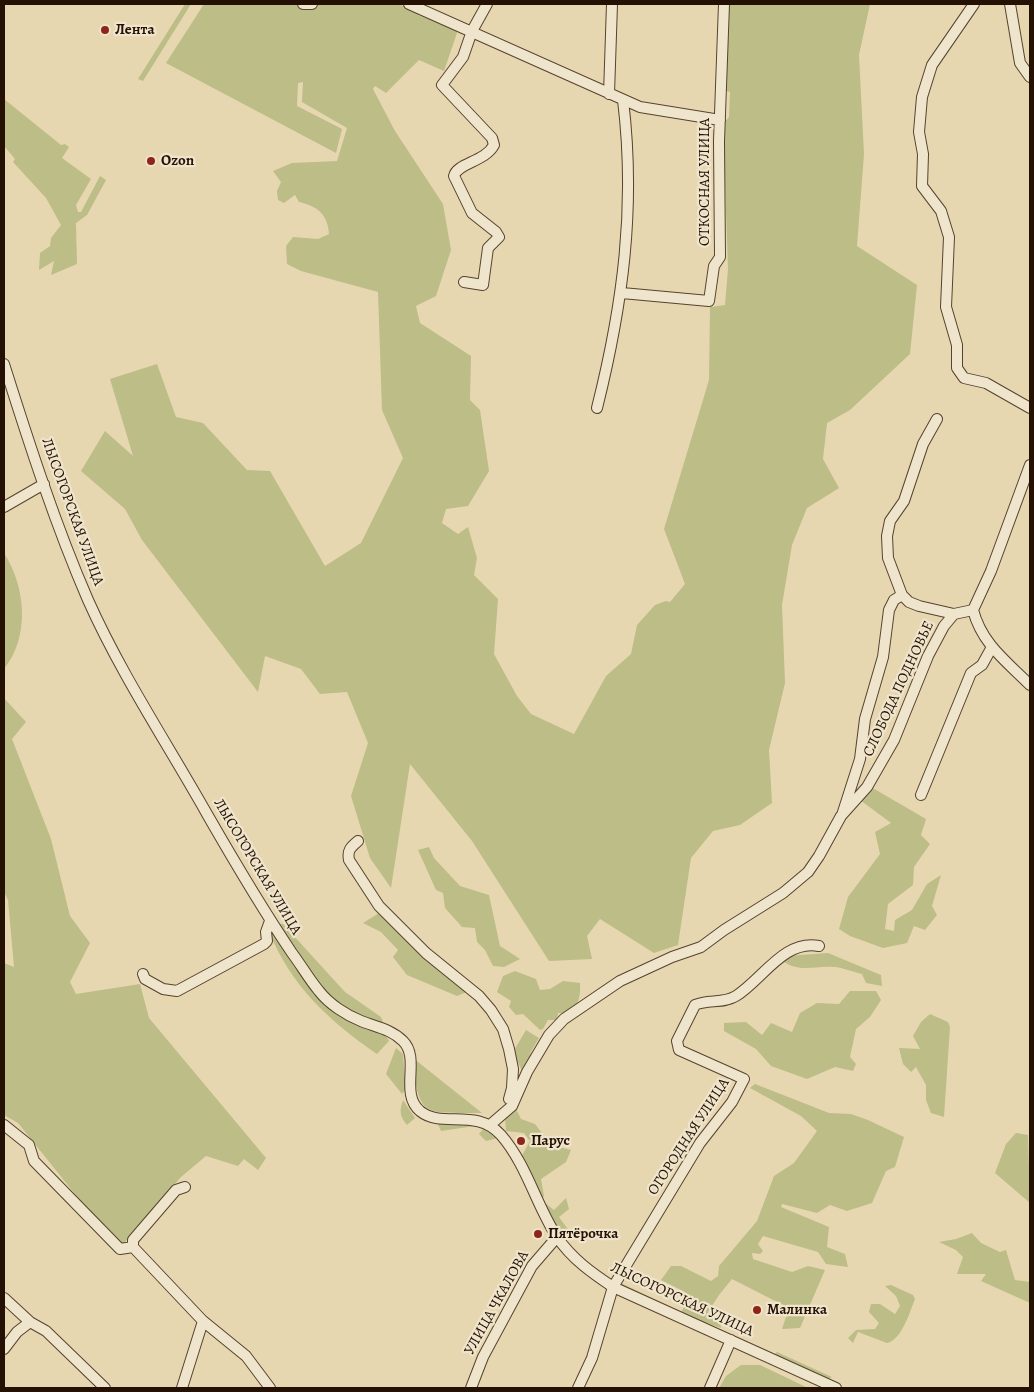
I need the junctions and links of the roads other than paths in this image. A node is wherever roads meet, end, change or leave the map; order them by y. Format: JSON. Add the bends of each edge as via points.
{"nodes":[{"id":1,"x":303,"y":4,"type":"edge"},
{"id":2,"x":312,"y":4,"type":"edge"},
{"id":3,"x":409,"y":4,"type":"edge"},
{"id":4,"x":487,"y":4,"type":"edge"},
{"id":5,"x":612,"y":4,"type":"edge"},
{"id":6,"x":724,"y":4,"type":"edge"},
{"id":7,"x":974,"y":4,"type":"edge"},
{"id":8,"x":1010,"y":4,"type":"edge"},
{"id":9,"x":472,"y":31,"type":"junction"},
{"id":10,"x":1030,"y":77,"type":"edge"},
{"id":11,"x":609,"y":94,"type":"junction"},
{"id":12,"x":623,"y":100,"type":"junction"},
{"id":13,"x":720,"y":120,"type":"junction"},
{"id":14,"x":464,"y":282,"type":"dead end"},
{"id":15,"x":622,"y":293,"type":"junction"},
{"id":16,"x":4,"y":364,"type":"edge"},
{"id":17,"x":13,"y":393,"type":"junction"},
{"id":18,"x":4,"y":399,"type":"edge"},
{"id":19,"x":597,"y":408,"type":"dead end"},
{"id":20,"x":1030,"y":408,"type":"edge"},
{"id":21,"x":937,"y":419,"type":"dead end"},
{"id":22,"x":1030,"y":465,"type":"edge"},
{"id":23,"x":44,"y":484,"type":"junction"},
{"id":24,"x":4,"y":507,"type":"edge"},
{"id":25,"x":902,"y":595,"type":"junction"},
{"id":26,"x":973,"y":610,"type":"junction"},
{"id":27,"x":954,"y":614,"type":"junction"},
{"id":28,"x":992,"y":647,"type":"junction"},
{"id":29,"x":1030,"y":685,"type":"edge"},
{"id":30,"x":921,"y":795,"type":"dead end"},
{"id":31,"x":841,"y":816,"type":"junction"},
{"id":32,"x":358,"y":841,"type":"dead end"},
{"id":33,"x":270,"y":920,"type":"junction"},
{"id":34,"x":819,"y":946,"type":"dead end"},
{"id":35,"x":143,"y":974,"type":"dead end"},
{"id":36,"x":511,"y":1105,"type":"junction"},
{"id":37,"x":4,"y":1125,"type":"edge"},
{"id":38,"x":490,"y":1125,"type":"junction"},
{"id":39,"x":185,"y":1187,"type":"dead end"},
{"id":40,"x":557,"y":1237,"type":"junction"},
{"id":41,"x":133,"y":1247,"type":"junction"},
{"id":42,"x":613,"y":1288,"type":"junction"},
{"id":43,"x":4,"y":1298,"type":"edge"},
{"id":44,"x":203,"y":1321,"type":"junction"},
{"id":45,"x":30,"y":1322,"type":"junction"},
{"id":46,"x":731,"y":1340,"type":"junction"},
{"id":47,"x":4,"y":1349,"type":"edge"},
{"id":48,"x":105,"y":1388,"type":"edge"},
{"id":49,"x":182,"y":1388,"type":"edge"},
{"id":50,"x":270,"y":1388,"type":"edge"},
{"id":51,"x":471,"y":1388,"type":"edge"},
{"id":52,"x":578,"y":1388,"type":"edge"},
{"id":53,"x":710,"y":1388,"type":"edge"},
{"id":54,"x":836,"y":1388,"type":"edge"}],
"edges":[{"from":1,"to":2,"type":"street"},
{"from":3,"to":9,"type":"street"},
{"from":4,"to":9,"type":"street"},
{"from":5,"to":11,"type":"street"},
{"from":6,"to":13,"type":"street","name":"ОТКОСНАЯ УЛИЦА"},
{"from":7,"to":20,"type":"street","via":[[932,65],[922,97],[919,132],[923,154],[921,183],[941,211],[949,237],[946,307],[957,345],[957,368],[964,378],[992,386]]},
{"from":8,"to":10,"type":"street","via":[[1020,63]]},
{"from":9,"to":11,"type":"street"},
{"from":9,"to":14,"type":"street","via":[[463,57],[442,85],[492,138],[494,145],[486,156],[460,168],[454,176],[472,213],[499,237],[488,248],[483,285]]},
{"from":11,"to":12,"type":"street"},
{"from":12,"to":13,"type":"street","via":[[640,107]]},
{"from":12,"to":15,"type":"street","via":[[627,136],[628,226]]},
{"from":13,"to":15,"type":"street","name":"ОТКОСНАЯ УЛИЦА","via":[[720,257],[714,266],[709,300]]},
{"from":15,"to":19,"type":"street"},
{"from":16,"to":17,"type":"street","name":"ЛЫСОГОРСКАЯ УЛИЦА"},
{"from":17,"to":18,"type":"street"},
{"from":17,"to":23,"type":"street","name":"ЛЫСОГОРСКАЯ УЛИЦА"},
{"from":21,"to":25,"type":"street","via":[[923,444],[904,501],[888,529],[888,558]]},
{"from":22,"to":26,"type":"street"},
{"from":23,"to":24,"type":"street"},
{"from":23,"to":33,"type":"street","name":"ЛЫСОГОРСКАЯ УЛИЦА","via":[[86,593],[109,641]]},
{"from":25,"to":27,"type":"street","via":[[919,606]]},
{"from":25,"to":31,"type":"street","via":[[894,600],[889,610],[883,657],[865,719],[860,759]]},
{"from":26,"to":27,"type":"street","name":"СЛОБОДА ПОДНОВЬЕ"},
{"from":26,"to":28,"type":"street","via":[[986,642]]},
{"from":27,"to":31,"type":"street","name":"СЛОБОДА ПОДНОВЬЕ","via":[[928,656],[894,740],[867,787]]},
{"from":28,"to":29,"type":"street"},
{"from":28,"to":30,"type":"street","via":[[982,666],[971,673]]},
{"from":31,"to":36,"type":"street","name":"СЛОБОДА ПОДНОВЬЕ","via":[[808,872],[783,894],[701,947],[620,980],[556,1026]]},
{"from":32,"to":36,"type":"street","via":[[348,854],[349,860],[379,906],[426,953],[479,996],[503,1029],[513,1068]]},
{"from":33,"to":35,"type":"street","via":[[264,944],[177,991],[163,989],[145,979]]},
{"from":33,"to":38,"type":"street","name":"ЛЫСОГОРСКАЯ УЛИЦА","via":[[319,992],[339,1010],[386,1029],[408,1046],[412,1059],[412,1099],[418,1109],[431,1117],[470,1119]]},
{"from":34,"to":42,"type":"street","name":"ОГОРОДНАЯ УЛИЦА","via":[[787,953],[734,997],[695,1005],[677,1041],[679,1050],[744,1080],[732,1102],[700,1142]]},
{"from":36,"to":38,"type":"street"},
{"from":37,"to":41,"type":"street","via":[[29,1145],[34,1161],[120,1249]]},
{"from":38,"to":40,"type":"street","name":"ЛЫСОГОРСКАЯ УЛИЦА","via":[[514,1152]]},
{"from":39,"to":41,"type":"street","via":[[176,1190],[133,1240]]},
{"from":40,"to":42,"type":"street","name":"ЛЫСОГОРСКАЯ УЛИЦА","via":[[582,1265]]},
{"from":40,"to":51,"type":"street","name":"УЛИЦА ЧКАЛОВА","via":[[532,1266],[483,1358]]},
{"from":41,"to":44,"type":"street"},
{"from":42,"to":46,"type":"street","name":"ЛЫСОГОРСКАЯ УЛИЦА"},
{"from":42,"to":52,"type":"street","name":"ОГОРОДНАЯ УЛИЦА","via":[[592,1358]]},
{"from":43,"to":45,"type":"street"},
{"from":44,"to":49,"type":"street"},
{"from":44,"to":50,"type":"street","via":[[246,1356]]},
{"from":45,"to":47,"type":"street"},
{"from":45,"to":48,"type":"street","via":[[46,1331]]},
{"from":46,"to":53,"type":"street"},
{"from":46,"to":54,"type":"street","name":"ЛЫСОГОРСКАЯ УЛИЦА"}]}
